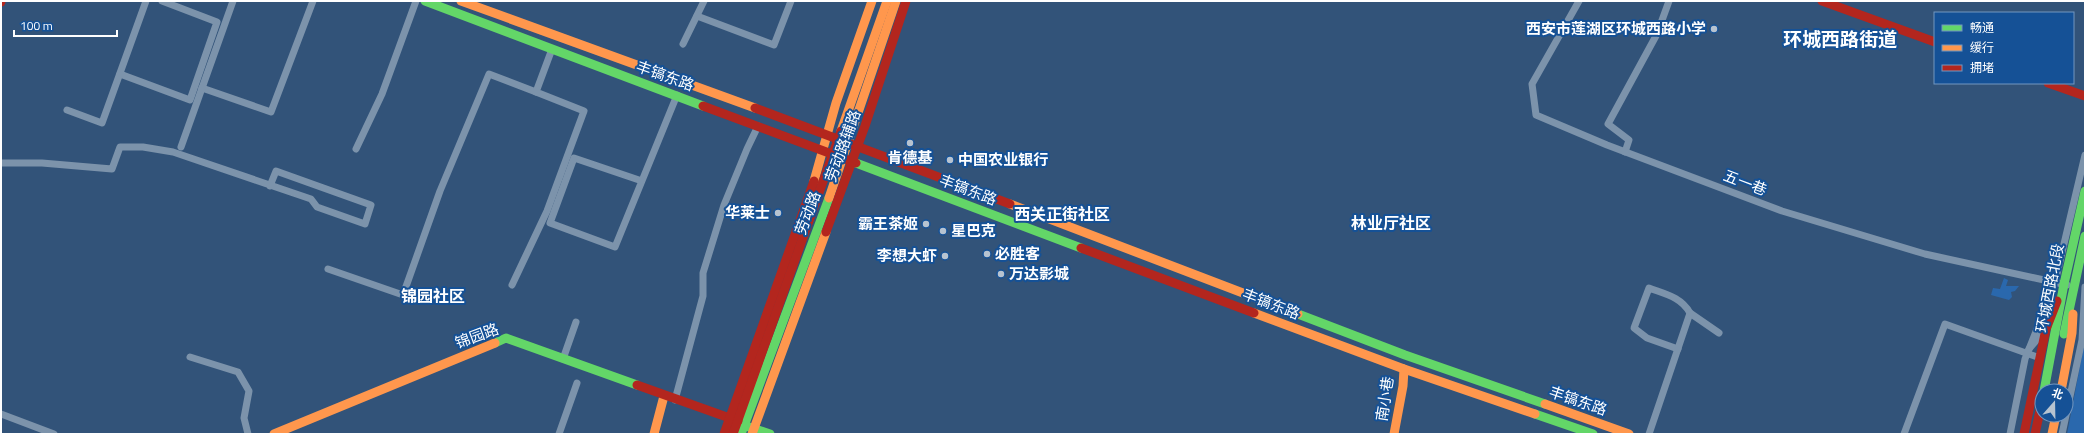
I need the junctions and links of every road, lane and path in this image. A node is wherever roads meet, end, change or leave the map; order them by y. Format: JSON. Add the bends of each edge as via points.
{"nodes":[{"id":1,"x":146,"y":1,"type":"edge"},
{"id":2,"x":162,"y":1,"type":"edge"},
{"id":3,"x":233,"y":1,"type":"edge"},
{"id":4,"x":313,"y":1,"type":"edge"},
{"id":5,"x":416,"y":1,"type":"edge"},
{"id":6,"x":425,"y":1,"type":"edge"},
{"id":7,"x":461,"y":1,"type":"edge"},
{"id":8,"x":704,"y":1,"type":"edge"},
{"id":9,"x":791,"y":1,"type":"edge"},
{"id":10,"x":872,"y":1,"type":"edge"},
{"id":11,"x":887,"y":1,"type":"edge"},
{"id":12,"x":896,"y":1,"type":"edge"},
{"id":13,"x":906,"y":1,"type":"edge"},
{"id":14,"x":1579,"y":1,"type":"edge"},
{"id":15,"x":1669,"y":1,"type":"edge"},
{"id":16,"x":1822,"y":1,"type":"edge"},
{"id":17,"x":697,"y":16,"type":"junction"},
{"id":18,"x":1934,"y":42,"type":"edge"},
{"id":19,"x":683,"y":44,"type":"dead end"},
{"id":20,"x":552,"y":49,"type":"junction"},
{"id":21,"x":120,"y":74,"type":"junction"},
{"id":22,"x":2051,"y":84,"type":"edge"},
{"id":23,"x":202,"y":88,"type":"junction"},
{"id":24,"x":536,"y":92,"type":"junction"},
{"id":25,"x":677,"y":95,"type":"junction"},
{"id":26,"x":2085,"y":96,"type":"edge"},
{"id":27,"x":67,"y":110,"type":"dead end"},
{"id":28,"x":758,"y":126,"type":"junction"},
{"id":29,"x":828,"y":136,"type":"junction"},
{"id":30,"x":838,"y":139,"type":"junction"},
{"id":31,"x":847,"y":142,"type":"junction"},
{"id":32,"x":858,"y":146,"type":"junction"},
{"id":33,"x":181,"y":147,"type":"dead end"},
{"id":34,"x":356,"y":149,"type":"dead end"},
{"id":35,"x":824,"y":150,"type":"junction"},
{"id":36,"x":1625,"y":152,"type":"junction"},
{"id":37,"x":834,"y":154,"type":"junction"},
{"id":38,"x":2085,"y":155,"type":"edge"},
{"id":39,"x":848,"y":159,"type":"junction"},
{"id":40,"x":1,"y":163,"type":"edge"},
{"id":41,"x":642,"y":181,"type":"junction"},
{"id":42,"x":270,"y":186,"type":"junction"},
{"id":43,"x":2085,"y":191,"type":"edge"},
{"id":44,"x":2085,"y":236,"type":"edge"},
{"id":45,"x":328,"y":269,"type":"dead end"},
{"id":46,"x":2059,"y":283,"type":"junction"},
{"id":47,"x":512,"y":285,"type":"dead end"},
{"id":48,"x":2073,"y":288,"type":"junction"},
{"id":49,"x":2085,"y":289,"type":"edge"},
{"id":50,"x":2044,"y":312,"type":"junction"},
{"id":51,"x":1690,"y":313,"type":"junction"},
{"id":52,"x":576,"y":322,"type":"dead end"},
{"id":53,"x":2046,"y":329,"type":"junction"},
{"id":54,"x":1719,"y":333,"type":"dead end"},
{"id":55,"x":2072,"y":333,"type":"junction"},
{"id":56,"x":1678,"y":349,"type":"junction"},
{"id":57,"x":2028,"y":351,"type":"junction"},
{"id":58,"x":190,"y":357,"type":"dead end"},
{"id":59,"x":2040,"y":358,"type":"junction"},
{"id":60,"x":563,"y":359,"type":"junction"},
{"id":61,"x":1404,"y":369,"type":"junction"},
{"id":62,"x":577,"y":383,"type":"dead end"},
{"id":63,"x":2046,"y":383,"type":"edge"},
{"id":64,"x":2053,"y":383,"type":"edge"},
{"id":65,"x":2063,"y":383,"type":"edge"},
{"id":66,"x":664,"y":396,"type":"junction"},
{"id":67,"x":675,"y":400,"type":"junction"},
{"id":68,"x":1,"y":414,"type":"edge"},
{"id":69,"x":2037,"y":423,"type":"edge"},
{"id":70,"x":2044,"y":423,"type":"edge"},
{"id":71,"x":2054,"y":423,"type":"edge"},
{"id":72,"x":738,"y":425,"type":"edge"},
{"id":73,"x":753,"y":431,"type":"edge"},
{"id":74,"x":54,"y":434,"type":"edge"},
{"id":75,"x":248,"y":434,"type":"edge"},
{"id":76,"x":274,"y":434,"type":"edge"},
{"id":77,"x":559,"y":434,"type":"edge"},
{"id":78,"x":654,"y":434,"type":"edge"},
{"id":79,"x":724,"y":434,"type":"edge"},
{"id":80,"x":733,"y":434,"type":"edge"},
{"id":81,"x":770,"y":434,"type":"edge"},
{"id":82,"x":1394,"y":434,"type":"edge"},
{"id":83,"x":1594,"y":434,"type":"edge"},
{"id":84,"x":1629,"y":434,"type":"edge"},
{"id":85,"x":1649,"y":434,"type":"edge"},
{"id":86,"x":1904,"y":434,"type":"edge"},
{"id":87,"x":2010,"y":434,"type":"edge"},
{"id":88,"x":2024,"y":434,"type":"edge"},
{"id":89,"x":2035,"y":434,"type":"edge"},
{"id":90,"x":2042,"y":434,"type":"edge"},
{"id":91,"x":2052,"y":434,"type":"edge"},
{"id":92,"x":2062,"y":434,"type":"edge"}],
"edges":[{"from":1,"to":21,"type":"street"},
{"from":2,"to":21,"type":"street","via":[[217,22],[190,100]]},
{"from":3,"to":23,"type":"street"},
{"from":4,"to":23,"type":"street","via":[[271,112]]},
{"from":5,"to":34,"type":"street","via":[[382,94]]},
{"from":6,"to":20,"type":"main road","name":"丰镐东路"},
{"from":7,"to":29,"type":"main road","name":"丰镐东路"},
{"from":8,"to":17,"type":"street"},
{"from":9,"to":17,"type":"street","via":[[774,45]]},
{"from":10,"to":29,"type":"main road","name":"劳动路辅路","via":[[836,103]]},
{"from":11,"to":30,"type":"main road","name":"劳动路"},
{"from":12,"to":31,"type":"main road","name":"劳动路"},
{"from":13,"to":32,"type":"main road","name":"劳动路辅路"},
{"from":14,"to":36,"type":"street","name":"五一巷","via":[[1532,84],[1536,115]]},
{"from":15,"to":36,"type":"street","via":[[1657,34],[1608,124],[1629,140]]},
{"from":16,"to":18,"type":"main road"},
{"from":17,"to":19,"type":"street"},
{"from":20,"to":24,"type":"street"},
{"from":20,"to":25,"type":"main road","name":"丰镐东路"},
{"from":21,"to":27,"type":"street","via":[[102,123]]},
{"from":22,"to":26,"type":"main road"},
{"from":23,"to":33,"type":"street"},
{"from":24,"to":45,"type":"street","via":[[489,74],[440,191],[403,295]]},
{"from":24,"to":47,"type":"street","via":[[584,111],[547,211]]},
{"from":25,"to":28,"type":"main road","name":"丰镐东路"},
{"from":25,"to":41,"type":"street"},
{"from":28,"to":35,"type":"main road","name":"丰镐东路"},
{"from":28,"to":67,"type":"street","via":[[724,205],[703,273],[703,296]]},
{"from":29,"to":30,"type":"main road","name":"丰镐东路"},
{"from":29,"to":35,"type":"main road","name":"劳动路辅路"},
{"from":30,"to":31,"type":"main road","name":"丰镐东路"},
{"from":30,"to":37,"type":"main road","name":"劳动路"},
{"from":31,"to":32,"type":"main road","name":"丰镐东路"},
{"from":31,"to":39,"type":"main road","name":"劳动路"},
{"from":32,"to":39,"type":"main road","name":"劳动路辅路"},
{"from":32,"to":84,"type":"main road","name":"丰镐东路","via":[[1405,355]]},
{"from":35,"to":37,"type":"main road","name":"丰镐东路"},
{"from":35,"to":72,"type":"main road","name":"劳动路辅路"},
{"from":36,"to":46,"type":"street","name":"五一巷","via":[[1782,211],[1926,254]]},
{"from":37,"to":39,"type":"main road","name":"丰镐东路"},
{"from":37,"to":72,"type":"main road","name":"劳动路"},
{"from":38,"to":46,"type":"street"},
{"from":39,"to":61,"type":"main road","name":"丰镐东路"},
{"from":39,"to":72,"type":"main road","name":"劳动路"},
{"from":39,"to":73,"type":"main road","name":"劳动路辅路"},
{"from":40,"to":42,"type":"street","via":[[42,163],[112,169],[120,147],[143,147],[172,152]]},
{"from":41,"to":41,"type":"street","via":[[615,247],[550,223],[574,158]]},
{"from":42,"to":42,"type":"street","via":[[276,171],[371,205],[365,224],[317,207],[311,199]]},
{"from":43,"to":46,"type":"main road","name":"环城西路北段"},
{"from":44,"to":48,"type":"main road","name":"环城西路北段"},
{"from":46,"to":48,"type":"street","name":"五一巷"},
{"from":46,"to":50,"type":"street"},
{"from":46,"to":53,"type":"main road"},
{"from":46,"to":63,"type":"main road","name":"环城西路北段","via":[[2058,322]]},
{"from":48,"to":55,"type":"main road"},
{"from":48,"to":64,"type":"main road","name":"环城西路北段"},
{"from":49,"to":55,"type":"street"},
{"from":49,"to":92,"type":"street","via":[[2082,340]]},
{"from":50,"to":53,"type":"street"},
{"from":50,"to":57,"type":"street"},
{"from":51,"to":54,"type":"street"},
{"from":51,"to":56,"type":"street"},
{"from":51,"to":56,"type":"street","via":[[1685,304],[1673,296],[1649,288],[1634,328],[1647,338]]},
{"from":52,"to":60,"type":"street"},
{"from":53,"to":57,"type":"street"},
{"from":53,"to":59,"type":"main road"},
{"from":55,"to":65,"type":"main road"},
{"from":56,"to":85,"type":"street"},
{"from":57,"to":59,"type":"street"},
{"from":57,"to":86,"type":"street","via":[[1945,324]]},
{"from":57,"to":87,"type":"street"},
{"from":58,"to":75,"type":"street","via":[[238,372],[249,391],[244,418]]},
{"from":59,"to":88,"type":"main road"},
{"from":60,"to":66,"type":"main road","name":"锦园路"},
{"from":60,"to":76,"type":"main road","name":"锦园路","via":[[506,338]]},
{"from":61,"to":82,"type":"main road","name":"南小巷"},
{"from":61,"to":83,"type":"main road","name":"丰镐东路"},
{"from":62,"to":77,"type":"street"},
{"from":66,"to":67,"type":"main road","name":"锦园路"},
{"from":66,"to":78,"type":"main road"},
{"from":67,"to":72,"type":"main road","name":"锦园路"},
{"from":68,"to":74,"type":"street"},
{"from":69,"to":89,"type":"main road"},
{"from":70,"to":90,"type":"main road"},
{"from":71,"to":91,"type":"main road"},
{"from":72,"to":73,"type":"main road","name":"锦园路"},
{"from":72,"to":79,"type":"main road","name":"劳动路辅路"},
{"from":72,"to":80,"type":"main road","name":"劳动路"},
{"from":73,"to":81,"type":"main road","name":"锦园路"}]}
